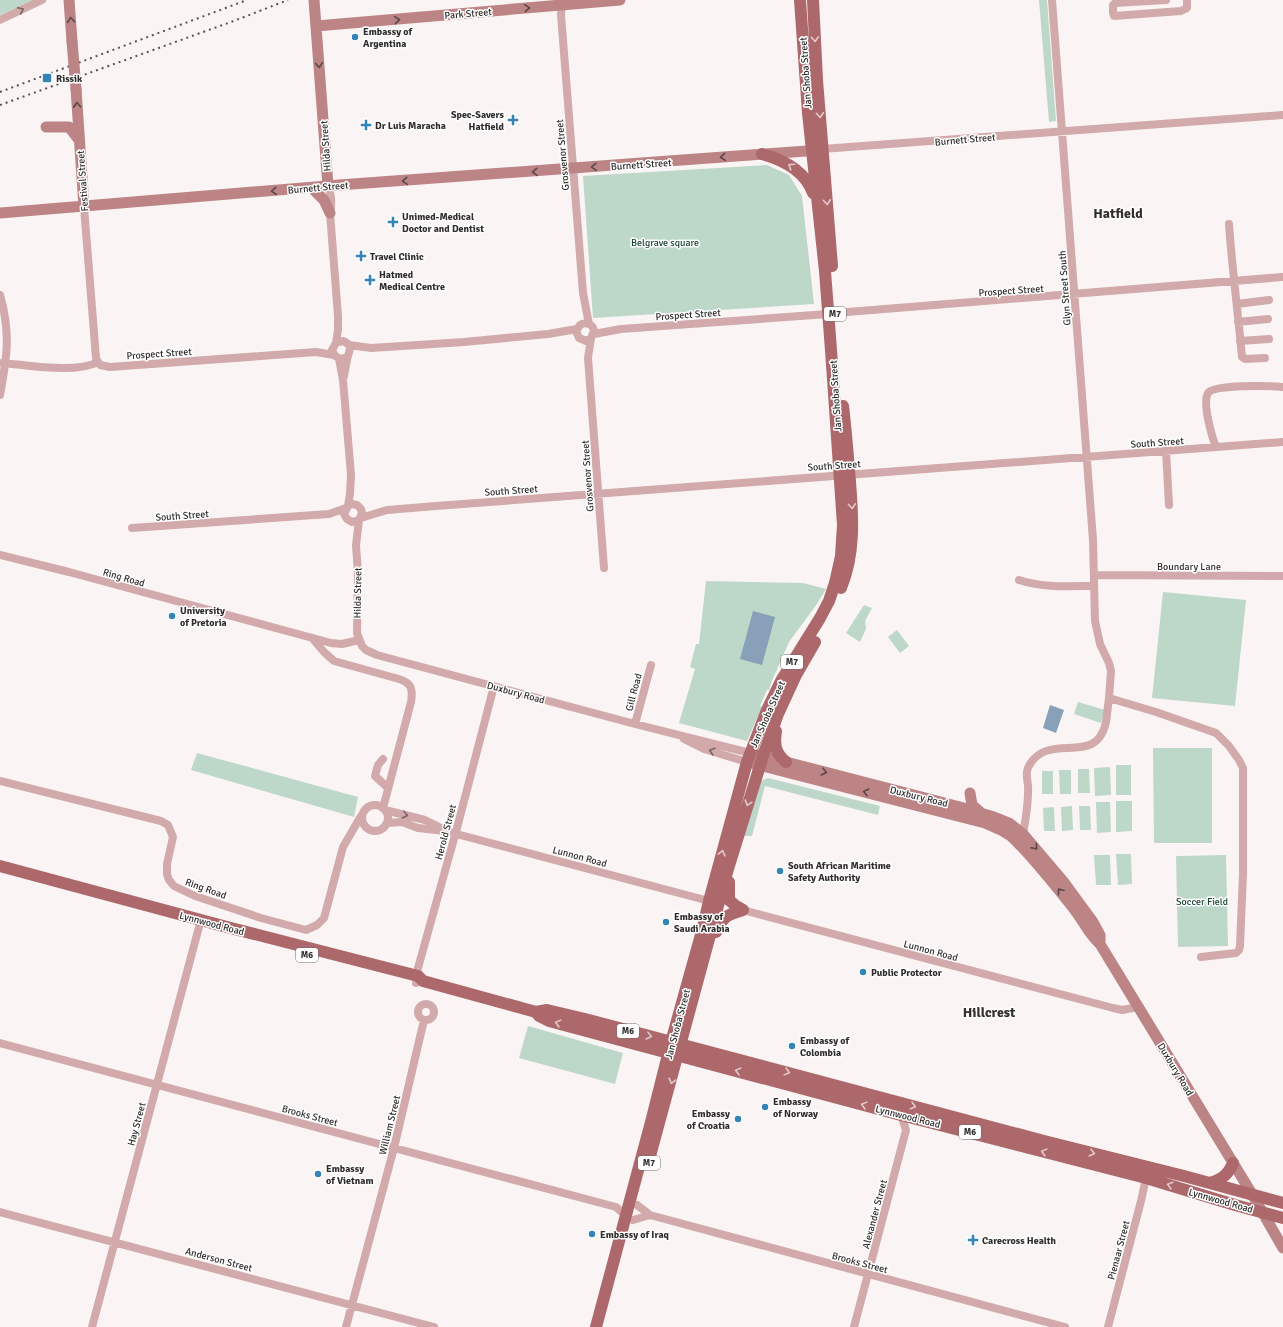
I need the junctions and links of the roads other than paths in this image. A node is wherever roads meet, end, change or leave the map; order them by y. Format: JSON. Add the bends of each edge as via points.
{"nodes":[{"id":1,"x":42,"y":0,"type":"edge"},
{"id":2,"x":69,"y":0,"type":"edge"},
{"id":3,"x":314,"y":0,"type":"edge"},
{"id":4,"x":620,"y":0,"type":"edge"},
{"id":5,"x":800,"y":0,"type":"edge"},
{"id":6,"x":813,"y":0,"type":"edge"},
{"id":7,"x":1052,"y":0,"type":"edge"},
{"id":8,"x":1166,"y":0,"type":"edge"},
{"id":9,"x":1187,"y":0,"type":"edge"},
{"id":10,"x":559,"y":5,"type":"edge"},
{"id":11,"x":0,"y":20,"type":"edge"},
{"id":12,"x":316,"y":26,"type":"junction"},
{"id":13,"x":1283,"y":115,"type":"edge"},
{"id":14,"x":46,"y":127,"type":"dead end"},
{"id":15,"x":1062,"y":131,"type":"junction"},
{"id":16,"x":79,"y":140,"type":"junction"},
{"id":17,"x":817,"y":150,"type":"junction"},
{"id":18,"x":762,"y":154,"type":"junction"},
{"id":19,"x":574,"y":169,"type":"junction"},
{"id":20,"x":328,"y":186,"type":"junction"},
{"id":21,"x":83,"y":188,"type":"junction"},
{"id":22,"x":312,"y":188,"type":"junction"},
{"id":23,"x":159,"y":201,"type":"junction"},
{"id":24,"x":84,"y":207,"type":"junction"},
{"id":25,"x":57,"y":209,"type":"junction"},
{"id":26,"x":818,"y":210,"type":"junction"},
{"id":27,"x":0,"y":213,"type":"edge"},
{"id":28,"x":330,"y":213,"type":"junction"},
{"id":29,"x":1229,"y":224,"type":"dead end"},
{"id":30,"x":1283,"y":277,"type":"edge"},
{"id":31,"x":1234,"y":281,"type":"junction"},
{"id":32,"x":583,"y":293,"type":"junction"},
{"id":33,"x":0,"y":295,"type":"edge"},
{"id":34,"x":1075,"y":295,"type":"junction"},
{"id":35,"x":1269,"y":300,"type":"dead end"},
{"id":36,"x":1237,"y":304,"type":"junction"},
{"id":37,"x":832,"y":314,"type":"junction"},
{"id":38,"x":338,"y":316,"type":"junction"},
{"id":39,"x":1268,"y":319,"type":"dead end"},
{"id":40,"x":1238,"y":322,"type":"junction"},
{"id":41,"x":578,"y":327,"type":"junction"},
{"id":42,"x":592,"y":331,"type":"junction"},
{"id":43,"x":548,"y":334,"type":"junction"},
{"id":44,"x":580,"y":339,"type":"junction"},
{"id":45,"x":1268,"y":339,"type":"dead end"},
{"id":46,"x":1240,"y":341,"type":"junction"},
{"id":47,"x":335,"y":344,"type":"junction"},
{"id":48,"x":348,"y":349,"type":"junction"},
{"id":49,"x":316,"y":352,"type":"junction"},
{"id":50,"x":336,"y":357,"type":"junction"},
{"id":51,"x":588,"y":358,"type":"junction"},
{"id":52,"x":1265,"y":358,"type":"dead end"},
{"id":53,"x":98,"y":362,"type":"junction"},
{"id":54,"x":3,"y":363,"type":"edge"},
{"id":55,"x":343,"y":380,"type":"junction"},
{"id":56,"x":1283,"y":387,"type":"edge"},
{"id":57,"x":0,"y":394,"type":"edge"},
{"id":58,"x":1283,"y":442,"type":"edge"},
{"id":59,"x":1216,"y":447,"type":"junction"},
{"id":60,"x":1166,"y":451,"type":"junction"},
{"id":61,"x":1086,"y":456,"type":"junction"},
{"id":62,"x":845,"y":474,"type":"junction"},
{"id":63,"x":350,"y":475,"type":"junction"},
{"id":64,"x":598,"y":494,"type":"junction"},
{"id":65,"x":1169,"y":505,"type":"dead end"},
{"id":66,"x":358,"y":506,"type":"junction"},
{"id":67,"x":347,"y":507,"type":"junction"},
{"id":68,"x":387,"y":510,"type":"junction"},
{"id":69,"x":329,"y":514,"type":"junction"},
{"id":70,"x":360,"y":518,"type":"junction"},
{"id":71,"x":348,"y":520,"type":"junction"},
{"id":72,"x":132,"y":528,"type":"dead end"},
{"id":73,"x":356,"y":545,"type":"junction"},
{"id":74,"x":0,"y":555,"type":"edge"},
{"id":75,"x":604,"y":568,"type":"dead end"},
{"id":76,"x":1095,"y":575,"type":"junction"},
{"id":77,"x":1283,"y":576,"type":"edge"},
{"id":78,"x":1019,"y":580,"type":"dead end"},
{"id":79,"x":1094,"y":586,"type":"junction"},
{"id":80,"x":311,"y":638,"type":"junction"},
{"id":81,"x":359,"y":640,"type":"junction"},
{"id":82,"x":650,"y":665,"type":"dead end"},
{"id":83,"x":494,"y":686,"type":"junction"},
{"id":84,"x":1109,"y":698,"type":"junction"},
{"id":85,"x":778,"y":714,"type":"junction"},
{"id":86,"x":635,"y":724,"type":"junction"},
{"id":87,"x":749,"y":758,"type":"junction"},
{"id":88,"x":383,"y":759,"type":"dead end"},
{"id":89,"x":761,"y":761,"type":"junction"},
{"id":90,"x":786,"y":762,"type":"junction"},
{"id":91,"x":0,"y":781,"type":"edge"},
{"id":92,"x":388,"y":787,"type":"junction"},
{"id":93,"x":970,"y":793,"type":"dead end"},
{"id":94,"x":960,"y":807,"type":"junction"},
{"id":95,"x":926,"y":808,"type":"junction"},
{"id":96,"x":384,"y":809,"type":"junction"},
{"id":97,"x":981,"y":813,"type":"junction"},
{"id":98,"x":361,"y":816,"type":"junction"},
{"id":99,"x":387,"y":824,"type":"junction"},
{"id":100,"x":993,"y":826,"type":"junction"},
{"id":101,"x":369,"y":830,"type":"junction"},
{"id":102,"x":445,"y":831,"type":"junction"},
{"id":103,"x":352,"y":833,"type":"junction"},
{"id":104,"x":456,"y":833,"type":"junction"},
{"id":105,"x":1023,"y":834,"type":"junction"},
{"id":106,"x":0,"y":866,"type":"edge"},
{"id":107,"x":728,"y":867,"type":"junction"},
{"id":108,"x":0,"y":874,"type":"edge"},
{"id":109,"x":714,"y":902,"type":"junction"},
{"id":110,"x":743,"y":910,"type":"junction"},
{"id":111,"x":199,"y":927,"type":"junction"},
{"id":112,"x":1100,"y":944,"type":"junction"},
{"id":113,"x":707,"y":947,"type":"junction"},
{"id":114,"x":1201,"y":957,"type":"dead end"},
{"id":115,"x":419,"y":980,"type":"junction"},
{"id":116,"x":1138,"y":1007,"type":"junction"},
{"id":117,"x":424,"y":1020,"type":"dead end"},
{"id":118,"x":0,"y":1043,"type":"edge"},
{"id":119,"x":675,"y":1048,"type":"junction"},
{"id":120,"x":157,"y":1085,"type":"junction"},
{"id":121,"x":901,"y":1115,"type":"junction"},
{"id":122,"x":919,"y":1120,"type":"junction"},
{"id":123,"x":906,"y":1130,"type":"junction"},
{"id":124,"x":394,"y":1148,"type":"junction"},
{"id":125,"x":1127,"y":1162,"type":"junction"},
{"id":126,"x":1233,"y":1163,"type":"junction"},
{"id":127,"x":1146,"y":1178,"type":"junction"},
{"id":128,"x":1210,"y":1183,"type":"junction"},
{"id":129,"x":1252,"y":1194,"type":"junction"},
{"id":130,"x":633,"y":1203,"type":"junction"},
{"id":131,"x":1283,"y":1203,"type":"edge"},
{"id":132,"x":616,"y":1207,"type":"junction"},
{"id":133,"x":1261,"y":1211,"type":"junction"},
{"id":134,"x":0,"y":1212,"type":"edge"},
{"id":135,"x":650,"y":1215,"type":"junction"},
{"id":136,"x":630,"y":1218,"type":"junction"},
{"id":137,"x":1283,"y":1218,"type":"edge"},
{"id":138,"x":114,"y":1242,"type":"junction"},
{"id":139,"x":1283,"y":1248,"type":"edge"},
{"id":140,"x":868,"y":1274,"type":"junction"},
{"id":141,"x":352,"y":1305,"type":"junction"},
{"id":142,"x":92,"y":1327,"type":"edge"},
{"id":143,"x":346,"y":1327,"type":"edge"},
{"id":144,"x":434,"y":1327,"type":"edge"},
{"id":145,"x":596,"y":1327,"type":"edge"},
{"id":146,"x":604,"y":1327,"type":"edge"},
{"id":147,"x":854,"y":1327,"type":"edge"},
{"id":148,"x":1065,"y":1327,"type":"edge"},
{"id":149,"x":1108,"y":1327,"type":"edge"}],
"edges":[{"from":11,"to":1,"type":"street","one_way":true},
{"from":16,"to":2,"type":"street","name":"Festival Street","one_way":true,"bridge":true},
{"from":3,"to":12,"type":"street","name":"Hilda Street"},
{"from":4,"to":10,"type":"street","name":"Park Street"},
{"from":5,"to":17,"type":"main road","name":"Jan Shoba Street","number":"M7","via":[[804,72]]},
{"from":6,"to":17,"type":"main road","name":"Jan Shoba Street","number":"M7","one_way":true},
{"from":7,"to":15,"type":"street","name":"Glyn Street South"},
{"from":8,"to":9,"type":"street","via":[[1115,3],[1113,13],[1114,16],[1181,10],[1187,8]]},
{"from":12,"to":10,"type":"street","name":"Park Street","one_way":true},
{"from":10,"to":19,"type":"street","name":"Grosvenor Street"},
{"from":12,"to":20,"type":"street","name":"Hilda Street","one_way":true},
{"from":13,"to":15,"type":"street","name":"Burnett Street"},
{"from":14,"to":16,"type":"street","via":[[69,127]]},
{"from":15,"to":17,"type":"street","name":"Burnett Street"},
{"from":15,"to":34,"type":"street","name":"Glyn Street South"},
{"from":16,"to":21,"type":"street","name":"Festival Street"},
{"from":17,"to":18,"type":"street","name":"Burnett Street"},
{"from":17,"to":26,"type":"main road","name":"Jan Shoba Street","number":"M7"},
{"from":17,"to":37,"type":"main road","name":"Jan Shoba Street","number":"M7","one_way":true},
{"from":18,"to":19,"type":"street","name":"Burnett Street","one_way":true},
{"from":26,"to":18,"type":"main road","one_way":true,"via":[[809,185],[801,173],[783,161]]},
{"from":19,"to":20,"type":"street","name":"Burnett Street","one_way":true},
{"from":19,"to":32,"type":"street","name":"Grosvenor Street"},
{"from":20,"to":22,"type":"street","name":"Burnett Street"},
{"from":20,"to":28,"type":"street","name":"Hilda Street","via":[[332,203]]},
{"from":21,"to":23,"type":"street","via":[[99,200],[145,198]]},
{"from":21,"to":24,"type":"street","name":"Festival Street"},
{"from":21,"to":25,"type":"street","via":[[76,199]]},
{"from":22,"to":23,"type":"street","name":"Burnett Street","one_way":true},
{"from":22,"to":28,"type":"street","via":[[324,200]]},
{"from":23,"to":24,"type":"street","name":"Burnett Street"},
{"from":24,"to":25,"type":"street","name":"Burnett Street"},
{"from":24,"to":53,"type":"street","name":"Festival Street"},
{"from":25,"to":27,"type":"street","name":"Burnett Street"},
{"from":26,"to":37,"type":"main road","name":"Jan Shoba Street","number":"M7"},
{"from":28,"to":38,"type":"street","name":"Hilda Street"},
{"from":29,"to":31,"type":"street"},
{"from":30,"to":31,"type":"street","name":"Prospect Street"},
{"from":31,"to":34,"type":"street","name":"Prospect Street"},
{"from":31,"to":36,"type":"street"},
{"from":32,"to":41,"type":"street","name":"Grosvenor Street"},
{"from":32,"to":42,"type":"street","name":"Grosvenor Street"},
{"from":33,"to":54,"type":"street","via":[[8,339]]},
{"from":34,"to":37,"type":"street","name":"Prospect Street"},
{"from":34,"to":61,"type":"street","name":"Glyn Street South"},
{"from":35,"to":36,"type":"street"},
{"from":36,"to":40,"type":"street"},
{"from":37,"to":42,"type":"street","name":"Prospect Street"},
{"from":37,"to":62,"type":"main road","name":"Jan Shoba Street","number":"M7"},
{"from":38,"to":47,"type":"street","name":"Hilda Street"},
{"from":38,"to":48,"type":"street","name":"Hilda Street"},
{"from":39,"to":40,"type":"street"},
{"from":40,"to":46,"type":"street"},
{"from":41,"to":42,"type":"street","via":[[584,323]]},
{"from":41,"to":43,"type":"street"},
{"from":41,"to":44,"type":"street","via":[[576,334]]},
{"from":42,"to":44,"type":"street","via":[[586,341]]},
{"from":42,"to":51,"type":"street","name":"Grosvenor Street"},
{"from":43,"to":44,"type":"street"},
{"from":43,"to":48,"type":"street","via":[[472,342]]},
{"from":44,"to":51,"type":"street","name":"Grosvenor Street"},
{"from":45,"to":46,"type":"street"},
{"from":46,"to":52,"type":"street","via":[[1243,358]]},
{"from":47,"to":48,"type":"street","via":[[340,341]]},
{"from":47,"to":49,"type":"street","name":"Prospect Street"},
{"from":47,"to":50,"type":"street","via":[[332,350]]},
{"from":48,"to":50,"type":"street","via":[[343,359]]},
{"from":48,"to":55,"type":"street","name":"Hilda Street"},
{"from":49,"to":50,"type":"street","name":"Prospect Street"},
{"from":49,"to":53,"type":"street","name":"Prospect Street","via":[[110,367]]},
{"from":50,"to":55,"type":"street","name":"Hilda Street"},
{"from":51,"to":64,"type":"street","name":"Grosvenor Street"},
{"from":53,"to":54,"type":"street","name":"Prospect Street","via":[[86,367]]},
{"from":54,"to":57,"type":"street"},
{"from":55,"to":63,"type":"street","name":"Hilda Street"},
{"from":56,"to":59,"type":"street","via":[[1252,386],[1215,388],[1208,391],[1207,415]]},
{"from":58,"to":59,"type":"street","name":"South Street"},
{"from":59,"to":60,"type":"street","name":"South Street"},
{"from":60,"to":61,"type":"street","name":"South Street"},
{"from":60,"to":65,"type":"street"},
{"from":61,"to":62,"type":"street","name":"South Street"},
{"from":61,"to":76,"type":"street","name":"Glyn Street South"},
{"from":62,"to":64,"type":"street","name":"South Street"},
{"from":62,"to":85,"type":"main road","name":"Jan Shoba Street","number":"M7","one_way":true,"via":[[852,532],[845,577],[825,625],[796,675]]},
{"from":62,"to":87,"type":"main road","name":"Jan Shoba Street","number":"M7","via":[[841,556],[835,583],[820,618],[781,681]]},
{"from":63,"to":66,"type":"street","name":"Hilda Street"},
{"from":63,"to":67,"type":"street","name":"Hilda Street"},
{"from":64,"to":68,"type":"street","name":"South Street"},
{"from":64,"to":75,"type":"street","name":"Grosvenor Street"},
{"from":66,"to":67,"type":"street","via":[[352,504]]},
{"from":66,"to":68,"type":"street","name":"South Street"},
{"from":66,"to":70,"type":"street","via":[[362,513]]},
{"from":67,"to":69,"type":"street","name":"South Street"},
{"from":67,"to":71,"type":"street","via":[[344,514]]},
{"from":68,"to":70,"type":"street","name":"South Street"},
{"from":69,"to":71,"type":"street","name":"South Street"},
{"from":69,"to":72,"type":"street","name":"South Street"},
{"from":70,"to":71,"type":"street","via":[[355,522]]},
{"from":70,"to":73,"type":"street","name":"Hilda Street"},
{"from":71,"to":73,"type":"street","name":"Hilda Street"},
{"from":73,"to":81,"type":"street","name":"Hilda Street","via":[[356,622]]},
{"from":74,"to":80,"type":"street","name":"Ring Road"},
{"from":76,"to":77,"type":"street","name":"Boundary Lane"},
{"from":76,"to":79,"type":"street","name":"Glyn Street South"},
{"from":78,"to":79,"type":"street","via":[[1042,585]]},
{"from":79,"to":84,"type":"street","name":"Glyn Street South","via":[[1097,634],[1111,671]]},
{"from":80,"to":81,"type":"street","name":"Ring Road","via":[[337,644]]},
{"from":80,"to":92,"type":"street","via":[[334,661],[399,679],[410,685],[411,702]]},
{"from":81,"to":83,"type":"street","name":"Duxbury Road","via":[[366,650],[377,655]]},
{"from":82,"to":86,"type":"street","name":"Gill Road"},
{"from":83,"to":86,"type":"street","name":"Duxbury Road"},
{"from":83,"to":104,"type":"street","name":"Herold Street"},
{"from":84,"to":105,"type":"street","name":"Glyn Street South","via":[[1104,729],[1095,743],[1084,747],[1055,748],[1046,751],[1030,763],[1027,772],[1029,800]]},
{"from":84,"to":114,"type":"street","via":[[1216,733],[1240,760],[1243,768],[1240,946],[1236,953]]},
{"from":85,"to":89,"type":"main road","name":"Jan Shoba Street","number":"M7"},
{"from":85,"to":90,"type":"main road","via":[[775,746]]},
{"from":86,"to":87,"type":"street","name":"Duxbury Road","via":[[678,736],[704,749]]},
{"from":87,"to":89,"type":"street","name":"Duxbury Road"},
{"from":109,"to":87,"type":"main road","name":"Jan Shoba Street","number":"M7","one_way":true},
{"from":88,"to":92,"type":"street","via":[[375,776]]},
{"from":89,"to":90,"type":"street","name":"Duxbury Road"},
{"from":95,"to":89,"type":"street","name":"Duxbury Road","one_way":true},
{"from":89,"to":107,"type":"main road","name":"Jan Shoba Street","number":"M7","one_way":true},
{"from":90,"to":94,"type":"street","name":"Duxbury Road","one_way":true},
{"from":91,"to":103,"type":"street","name":"Ring Road","via":[[161,821],[168,825],[173,837],[167,874],[174,886],[195,896],[306,930],[317,926],[324,918],[343,847]]},
{"from":92,"to":96,"type":"street"},
{"from":93,"to":97,"type":"street","via":[[972,805]]},
{"from":94,"to":95,"type":"street","via":[[944,810]]},
{"from":94,"to":97,"type":"street","name":"Duxbury Road"},
{"from":94,"to":100,"type":"street","via":[[965,814]]},
{"from":95,"to":100,"type":"street","name":"Duxbury Road"},
{"from":96,"to":98,"type":"street","via":[[376,805],[368,806]]},
{"from":96,"to":99,"type":"street","via":[[388,816]]},
{"from":96,"to":102,"type":"street","name":"Lunnon Road","one_way":true,"via":[[425,820]]},
{"from":97,"to":105,"type":"street","name":"Duxbury Road","via":[[1009,823]]},
{"from":98,"to":101,"type":"street","via":[[363,824]]},
{"from":98,"to":103,"type":"street","name":"Ring Road"},
{"from":99,"to":101,"type":"street","via":[[379,830]]},
{"from":99,"to":102,"type":"street","name":"Lunnon Road","via":[[402,822],[418,828]]},
{"from":112,"to":100,"type":"street","name":"Duxbury Road","one_way":true,"via":[[1057,887],[1016,841]]},
{"from":101,"to":103,"type":"street"},
{"from":102,"to":104,"type":"street","name":"Lunnon Road"},
{"from":104,"to":109,"type":"street","name":"Lunnon Road"},
{"from":104,"to":115,"type":"street","name":"Herold Street","via":[[418,968]]},
{"from":105,"to":112,"type":"street","name":"Duxbury Road","one_way":true,"via":[[1083,907],[1098,932]]},
{"from":106,"to":115,"type":"main road","name":"Lynnwood Road","number":"M6"},
{"from":107,"to":109,"type":"main road"},
{"from":107,"to":110,"type":"main road","via":[[729,900]]},
{"from":108,"to":111,"type":"main road","name":"Lynnwood Road","number":"M6"},
{"from":109,"to":110,"type":"street","name":"Lunnon Road"},
{"from":109,"to":113,"type":"main road","name":"Jan Shoba Street","number":"M7"},
{"from":109,"to":119,"type":"main road","name":"Jan Shoba Street","number":"M7","via":[[702,931]]},
{"from":110,"to":113,"type":"main road","via":[[723,918]]},
{"from":110,"to":116,"type":"street","name":"Lunnon Road","via":[[1113,1008],[1122,1010]]},
{"from":111,"to":115,"type":"main road","name":"Lynnwood Road","number":"M6"},
{"from":111,"to":120,"type":"street","name":"Hay Street"},
{"from":112,"to":116,"type":"street","name":"Duxbury Road"},
{"from":113,"to":119,"type":"main road","name":"Jan Shoba Street","number":"M7"},
{"from":115,"to":119,"type":"main road","name":"Lynnwood Road","number":"M6","via":[[536,1012],[553,1011]]},
{"from":116,"to":126,"type":"street","name":"Duxbury Road"},
{"from":117,"to":124,"type":"street","name":"William Street"},
{"from":118,"to":120,"type":"street","name":"Brooks Street"},
{"from":121,"to":119,"type":"main road","name":"Lynnwood Road","number":"M6","one_way":true},
{"from":119,"to":125,"type":"main road","name":"Lynnwood Road","number":"M6","one_way":true},
{"from":119,"to":130,"type":"main road","name":"Jan Shoba Street","number":"M7"},
{"from":120,"to":124,"type":"street","name":"Brooks Street"},
{"from":120,"to":138,"type":"street","name":"Hay Street"},
{"from":121,"to":122,"type":"main road","name":"Lynnwood Road","number":"M6"},
{"from":121,"to":123,"type":"street"},
{"from":122,"to":123,"type":"street"},
{"from":127,"to":122,"type":"main road","name":"Lynnwood Road","number":"M6","one_way":true},
{"from":123,"to":140,"type":"street","name":"Alexander Street"},
{"from":124,"to":132,"type":"street","name":"Brooks Street"},
{"from":124,"to":141,"type":"street","name":"William Street"},
{"from":125,"to":127,"type":"main road","via":[[1145,1172]]},
{"from":125,"to":128,"type":"main road","name":"Lynnwood Road","number":"M6"},
{"from":126,"to":128,"type":"main road","via":[[1225,1176]]},
{"from":126,"to":129,"type":"street","name":"Duxbury Road"},
{"from":133,"to":127,"type":"main road","name":"Lynnwood Road","number":"M6","one_way":true},
{"from":127,"to":149,"type":"street","name":"Pienaar Street"},
{"from":128,"to":129,"type":"main road","name":"Lynnwood Road","number":"M6"},
{"from":129,"to":131,"type":"main road","name":"Lynnwood Road","number":"M6"},
{"from":129,"to":133,"type":"street","name":"Duxbury Road"},
{"from":130,"to":132,"type":"street"},
{"from":130,"to":135,"type":"street","name":"Brooks Street"},
{"from":130,"to":136,"type":"main road","name":"Jan Shoba Street","number":"M7"},
{"from":132,"to":136,"type":"street","name":"Brooks Street"},
{"from":133,"to":137,"type":"main road","name":"Lynnwood Road","number":"M6"},
{"from":133,"to":139,"type":"street","name":"Duxbury Road"},
{"from":134,"to":138,"type":"street","name":"Anderson Street"},
{"from":135,"to":136,"type":"street"},
{"from":135,"to":140,"type":"street","name":"Brooks Street"},
{"from":136,"to":145,"type":"main road","name":"Jan Shoba Street","number":"M7"},
{"from":136,"to":146,"type":"main road","name":"Jan Shoba Street","number":"M7"},
{"from":138,"to":141,"type":"street","name":"Anderson Street"},
{"from":138,"to":142,"type":"street","name":"Hay Street"},
{"from":140,"to":147,"type":"street","name":"Alexander Street"},
{"from":140,"to":148,"type":"street","name":"Brooks Street"},
{"from":141,"to":143,"type":"street","name":"William Street"},
{"from":141,"to":144,"type":"street","name":"Anderson Street"}]}
